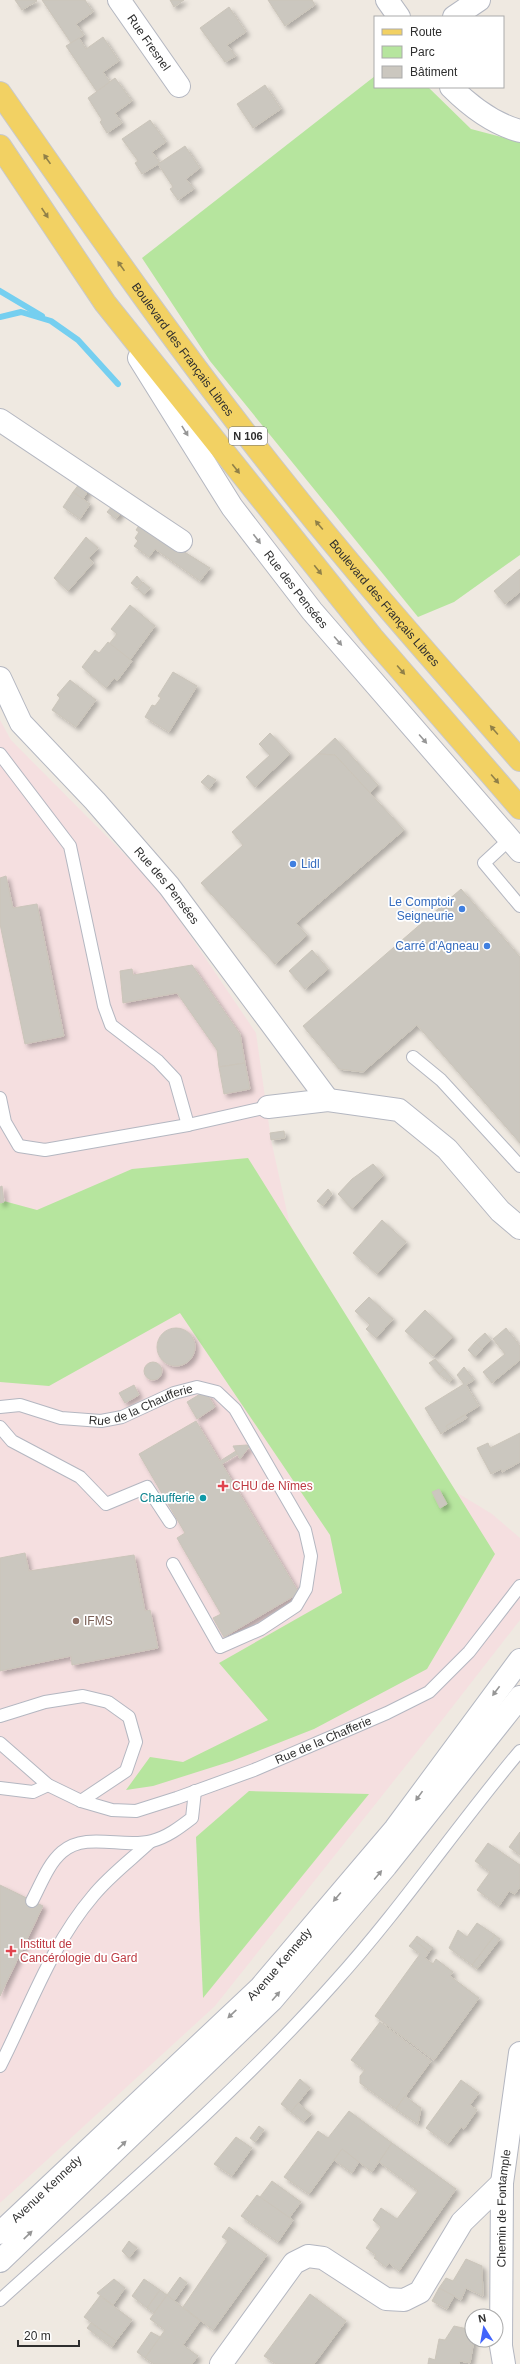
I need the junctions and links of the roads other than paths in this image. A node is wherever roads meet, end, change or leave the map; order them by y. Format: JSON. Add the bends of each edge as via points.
{"nodes":[{"id":1,"x":119,"y":0,"type":"edge"},
{"id":2,"x":387,"y":0,"type":"edge"},
{"id":3,"x":479,"y":0,"type":"edge"},
{"id":4,"x":398,"y":16,"type":"edge"},
{"id":5,"x":455,"y":16,"type":"edge"},
{"id":6,"x":179,"y":86,"type":"dead end"},
{"id":7,"x":452,"y":88,"type":"edge"},
{"id":8,"x":0,"y":93,"type":"edge"},
{"id":9,"x":520,"y":131,"type":"edge"},
{"id":10,"x":0,"y":146,"type":"edge"},
{"id":11,"x":105,"y":303,"type":"junction"},
{"id":12,"x":0,"y":420,"type":"edge"},
{"id":13,"x":181,"y":541,"type":"dead end"},
{"id":14,"x":0,"y":678,"type":"edge"},
{"id":15,"x":0,"y":754,"type":"edge"},
{"id":16,"x":520,"y":760,"type":"edge"},
{"id":17,"x":520,"y":808,"type":"edge"},
{"id":18,"x":515,"y":845,"type":"edge"},
{"id":19,"x":520,"y":906,"type":"edge"},
{"id":20,"x":413,"y":1057,"type":"dead end"},
{"id":21,"x":0,"y":1098,"type":"edge"},
{"id":22,"x":328,"y":1100,"type":"junction"},
{"id":23,"x":268,"y":1107,"type":"joint"},
{"id":24,"x":188,"y":1125,"type":"junction"},
{"id":25,"x":520,"y":1166,"type":"edge"},
{"id":26,"x":520,"y":1228,"type":"edge"},
{"id":27,"x":0,"y":1407,"type":"edge"},
{"id":28,"x":0,"y":1427,"type":"edge"},
{"id":29,"x":170,"y":1522,"type":"dead end"},
{"id":30,"x":173,"y":1564,"type":"dead end"},
{"id":31,"x":520,"y":1586,"type":"edge"},
{"id":32,"x":520,"y":1660,"type":"edge"},
{"id":33,"x":520,"y":1697,"type":"edge"},
{"id":34,"x":0,"y":1716,"type":"edge"},
{"id":35,"x":0,"y":1743,"type":"edge"},
{"id":36,"x":520,"y":1751,"type":"edge"},
{"id":37,"x":48,"y":1785,"type":"junction"},
{"id":38,"x":0,"y":1788,"type":"edge"},
{"id":39,"x":196,"y":1791,"type":"junction"},
{"id":40,"x":81,"y":1801,"type":"junction"},
{"id":41,"x":150,"y":1842,"type":"junction"},
{"id":42,"x":32,"y":1901,"type":"dead end"},
{"id":43,"x":520,"y":2052,"type":"edge"},
{"id":44,"x":0,"y":2066,"type":"edge"},
{"id":45,"x":502,"y":2183,"type":"junction"},
{"id":46,"x":0,"y":2233,"type":"edge"},
{"id":47,"x":0,"y":2261,"type":"edge"},
{"id":48,"x":0,"y":2300,"type":"edge"},
{"id":49,"x":221,"y":2364,"type":"edge"},
{"id":50,"x":504,"y":2364,"type":"edge"}],
"edges":[{"from":1,"to":6,"type":"street","name":"Rue Fresnel"},
{"from":2,"to":4,"type":"street"},
{"from":3,"to":5,"type":"street"},
{"from":7,"to":9,"type":"street","via":[[466,103],[494,120]]},
{"from":16,"to":8,"type":"main road","name":"Boulevard des Français Libres","number":"N 106","one_way":true,"via":[[396,618],[291,492],[158,318]]},
{"from":10,"to":11,"type":"main road","number":"N 106","one_way":true},
{"from":11,"to":17,"type":"main road","number":"N 106","one_way":true,"via":[[372,637]]},
{"from":11,"to":18,"type":"street","name":"Rue des Pensées","one_way":true,"via":[[232,507],[312,611]]},
{"from":12,"to":13,"type":"street"},
{"from":14,"to":22,"type":"street","name":"Rue des Pensées","via":[[21,723],[170,886]]},
{"from":15,"to":24,"type":"lane","via":[[70,846],[104,1006],[111,1026],[158,1061],[175,1079]]},
{"from":18,"to":19,"type":"lane","via":[[484,862]]},
{"from":20,"to":25,"type":"lane","via":[[441,1080]]},
{"from":21,"to":24,"type":"lane","via":[[5,1122],[19,1146],[45,1150]]},
{"from":22,"to":23,"type":"street"},
{"from":22,"to":26,"type":"street","via":[[399,1110],[447,1149],[500,1211]]},
{"from":23,"to":24,"type":"lane"},
{"from":27,"to":30,"type":"lane","name":"Rue de la Chaufferie","via":[[20,1405],[61,1418],[101,1421],[122,1416],[174,1393],[197,1387],[217,1392],[235,1409],[305,1530],[312,1556],[306,1589],[296,1606],[261,1629],[220,1647]]},
{"from":28,"to":29,"type":"lane","via":[[12,1441],[80,1477],[106,1504],[146,1487]]},
{"from":31,"to":39,"type":"lane","name":"Rue de la Chafferie","via":[[469,1652],[429,1692],[254,1770]]},
{"from":32,"to":46,"type":"street","name":"Avenue Kennedy","one_way":true,"via":[[395,1829],[260,1988]]},
{"from":47,"to":33,"type":"street","name":"Avenue Kennedy","one_way":true,"via":[[272,2000],[386,1866]]},
{"from":34,"to":40,"type":"lane","via":[[45,1702],[84,1696],[108,1702],[129,1717],[136,1742],[126,1771]]},
{"from":35,"to":37,"type":"lane"},
{"from":36,"to":48,"type":"lane","via":[[392,1916],[335,1983],[275,2047],[189,2129]]},
{"from":37,"to":38,"type":"lane","via":[[33,1792]]},
{"from":37,"to":40,"type":"lane","name":"Rue de la Chafferie"},
{"from":39,"to":40,"type":"lane","name":"Rue de la Chafferie","via":[[136,1811],[112,1810]]},
{"from":39,"to":41,"type":"lane","via":[[192,1818],[170,1834]]},
{"from":41,"to":42,"type":"lane","via":[[74,1844],[53,1861]]},
{"from":41,"to":44,"type":"lane","via":[[93,1895],[69,1928],[40,1981]]},
{"from":43,"to":45,"type":"street","name":"Chemin de Fontample"},
{"from":45,"to":49,"type":"street","via":[[462,2222],[420,2292],[404,2300],[386,2299],[323,2258],[308,2256],[294,2263]]},
{"from":45,"to":50,"type":"street","name":"Chemin de Fontample","via":[[501,2346]]}]}
